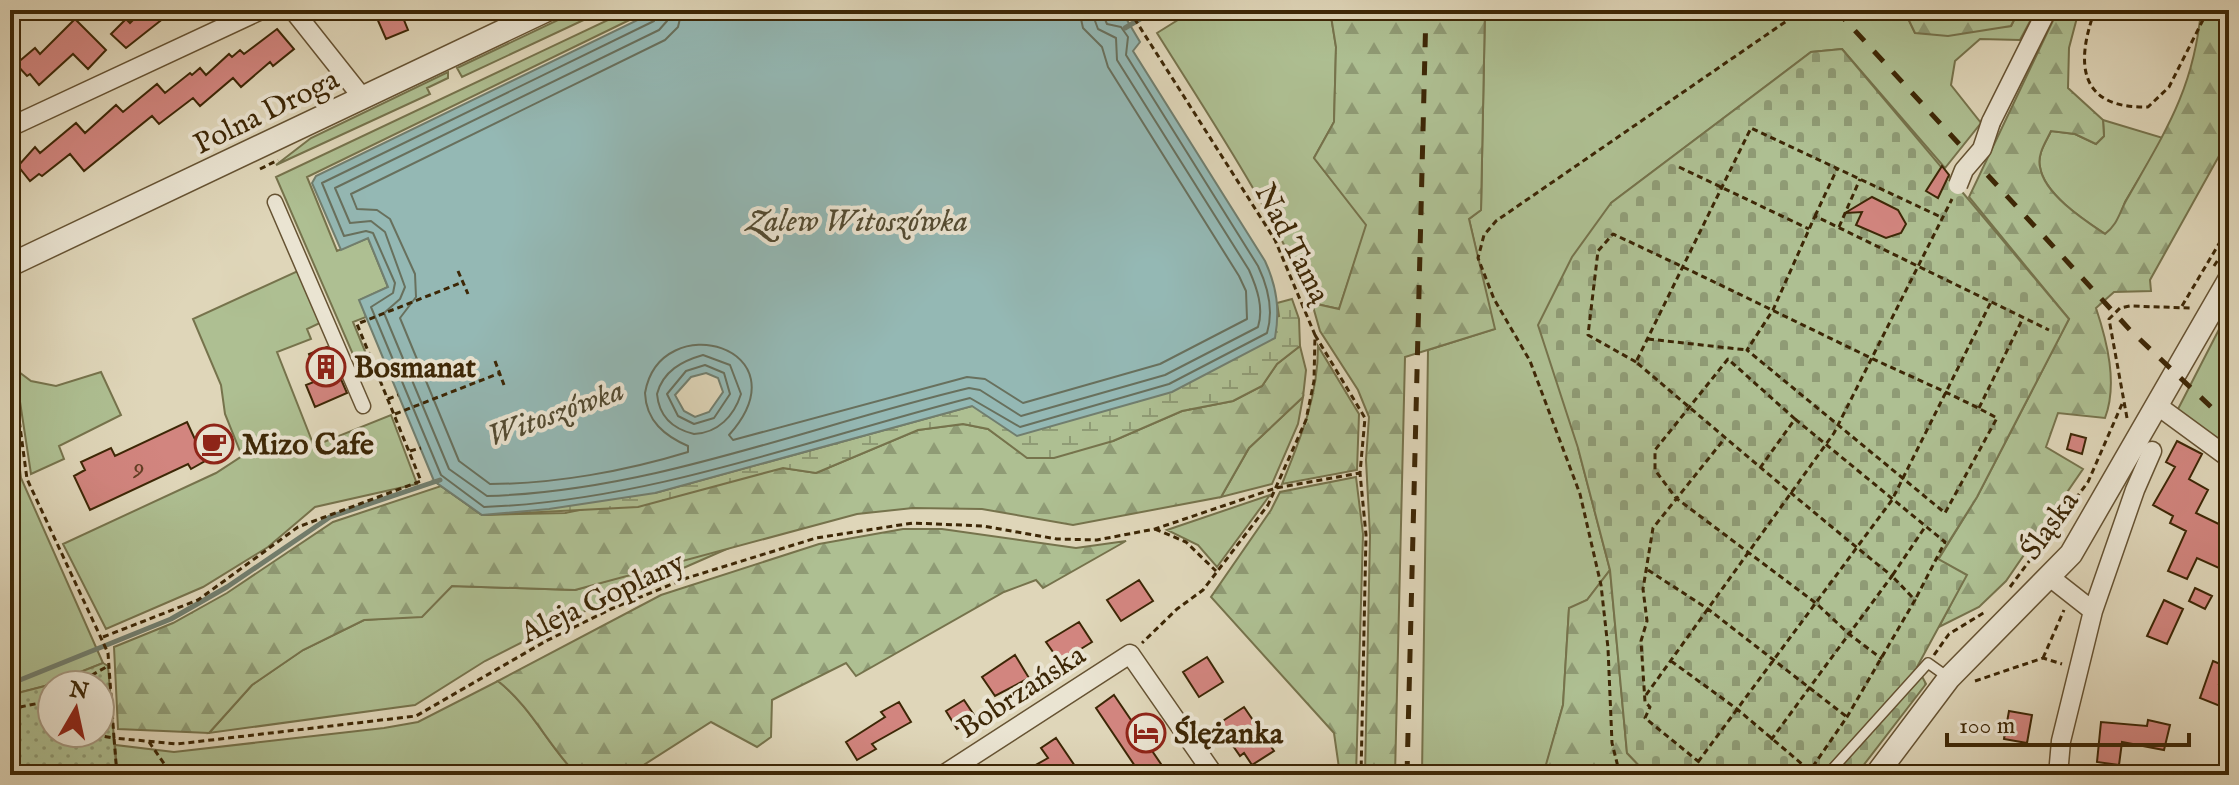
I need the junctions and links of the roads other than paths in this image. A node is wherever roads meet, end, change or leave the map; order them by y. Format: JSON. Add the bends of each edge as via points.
{"nodes":[{"id":1,"x":261,"y":10,"type":"edge"},
{"id":2,"x":293,"y":10,"type":"edge"},
{"id":3,"x":547,"y":10,"type":"edge"},
{"id":4,"x":2047,"y":10,"type":"edge"},
{"id":5,"x":362,"y":97,"type":"junction"},
{"id":6,"x":10,"y":127,"type":"edge"},
{"id":7,"x":1958,"y":185,"type":"road end"},
{"id":8,"x":275,"y":202,"type":"dead end"},
{"id":9,"x":10,"y":265,"type":"edge"},
{"id":10,"x":2227,"y":290,"type":"edge"},
{"id":11,"x":363,"y":406,"type":"dead end"},
{"id":12,"x":2158,"y":406,"type":"junction"},
{"id":13,"x":2152,"y":451,"type":"dead end"},
{"id":14,"x":2229,"y":458,"type":"edge"},
{"id":15,"x":2051,"y":578,"type":"junction"},
{"id":16,"x":2093,"y":611,"type":"junction"},
{"id":17,"x":1955,"y":682,"type":"junction"},
{"id":18,"x":943,"y":775,"type":"edge"},
{"id":19,"x":1214,"y":775,"type":"edge"},
{"id":20,"x":1827,"y":775,"type":"edge"},
{"id":21,"x":1876,"y":775,"type":"edge"},
{"id":22,"x":2058,"y":775,"type":"edge"}],
"edges":[{"from":1,"to":6,"type":"street"},
{"from":2,"to":5,"type":"street"},
{"from":3,"to":5,"type":"street","name":"Polna Droga"},
{"from":4,"to":7,"type":"street","bridge":true,"via":[[1982,149]]},
{"from":5,"to":9,"type":"street","name":"Polna Droga"},
{"from":8,"to":11,"type":"street"},
{"from":10,"to":12,"type":"street","name":"Śląska"},
{"from":12,"to":14,"type":"street"},
{"from":12,"to":15,"type":"street","name":"Śląska","via":[[2090,525]]},
{"from":13,"to":16,"type":"street"},
{"from":15,"to":16,"type":"street"},
{"from":15,"to":17,"type":"street","name":"Śląska"},
{"from":16,"to":22,"type":"street","via":[[2061,741]]},
{"from":17,"to":20,"type":"lane","via":[[1928,663]]},
{"from":17,"to":21,"type":"street","name":"Śląska"},
{"from":18,"to":19,"type":"street","name":"Bobrzańska","via":[[1130,654]]}]}
